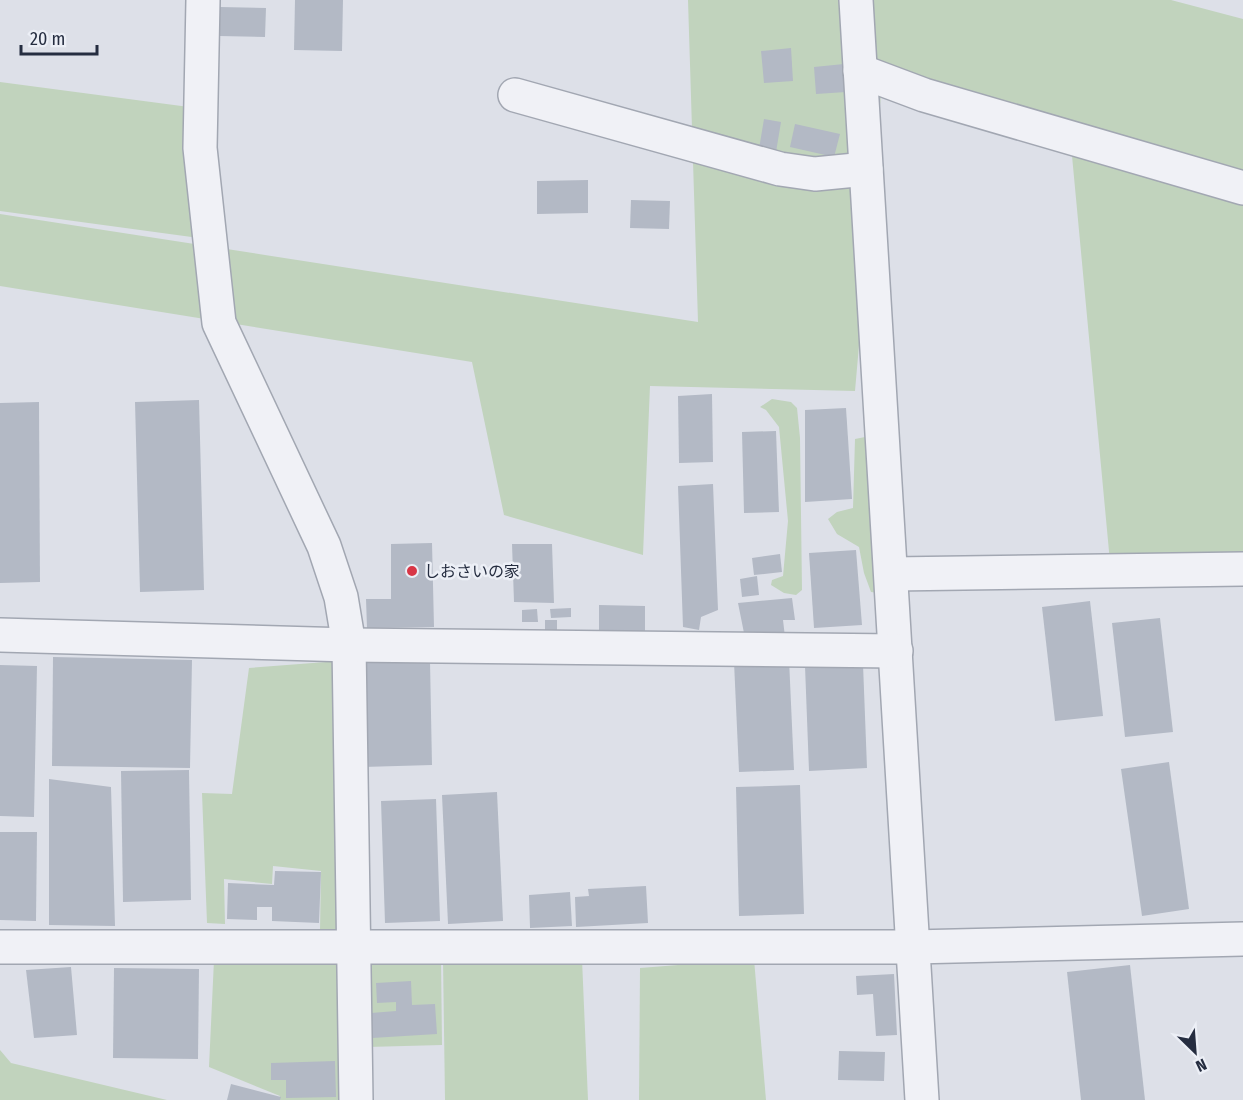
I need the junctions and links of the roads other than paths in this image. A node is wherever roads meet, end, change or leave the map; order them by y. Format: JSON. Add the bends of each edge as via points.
{"nodes":[{"id":1,"x":203,"y":0,"type":"edge"},
{"id":2,"x":856,"y":0,"type":"edge"},
{"id":3,"x":860,"y":71,"type":"junction"},
{"id":4,"x":514,"y":95,"type":"dead end"},
{"id":5,"x":866,"y":169,"type":"junction"},
{"id":6,"x":1243,"y":188,"type":"edge"},
{"id":7,"x":1243,"y":569,"type":"edge"},
{"id":8,"x":891,"y":574,"type":"junction"},
{"id":9,"x":0,"y":635,"type":"edge"},
{"id":10,"x":349,"y":645,"type":"junction"},
{"id":11,"x":896,"y":651,"type":"junction"},
{"id":12,"x":1243,"y":939,"type":"edge"},
{"id":13,"x":0,"y":947,"type":"edge"},
{"id":14,"x":913,"y":947,"type":"junction"},
{"id":15,"x":354,"y":948,"type":"junction"},
{"id":16,"x":356,"y":1100,"type":"edge"},
{"id":17,"x":922,"y":1100,"type":"edge"}],
"edges":[{"from":1,"to":10,"type":"street","via":[[200,148],[219,323],[324,546],[341,597]]},
{"from":2,"to":3,"type":"street"},
{"from":3,"to":5,"type":"street"},
{"from":3,"to":6,"type":"street","via":[[924,95]]},
{"from":4,"to":5,"type":"street","via":[[780,169],[815,174]]},
{"from":5,"to":8,"type":"street"},
{"from":7,"to":8,"type":"street"},
{"from":8,"to":11,"type":"street"},
{"from":9,"to":10,"type":"street"},
{"from":10,"to":11,"type":"street"},
{"from":10,"to":15,"type":"street"},
{"from":11,"to":14,"type":"street"},
{"from":12,"to":14,"type":"street"},
{"from":13,"to":15,"type":"street"},
{"from":14,"to":15,"type":"street"},
{"from":14,"to":17,"type":"street"},
{"from":15,"to":16,"type":"street"}]}
